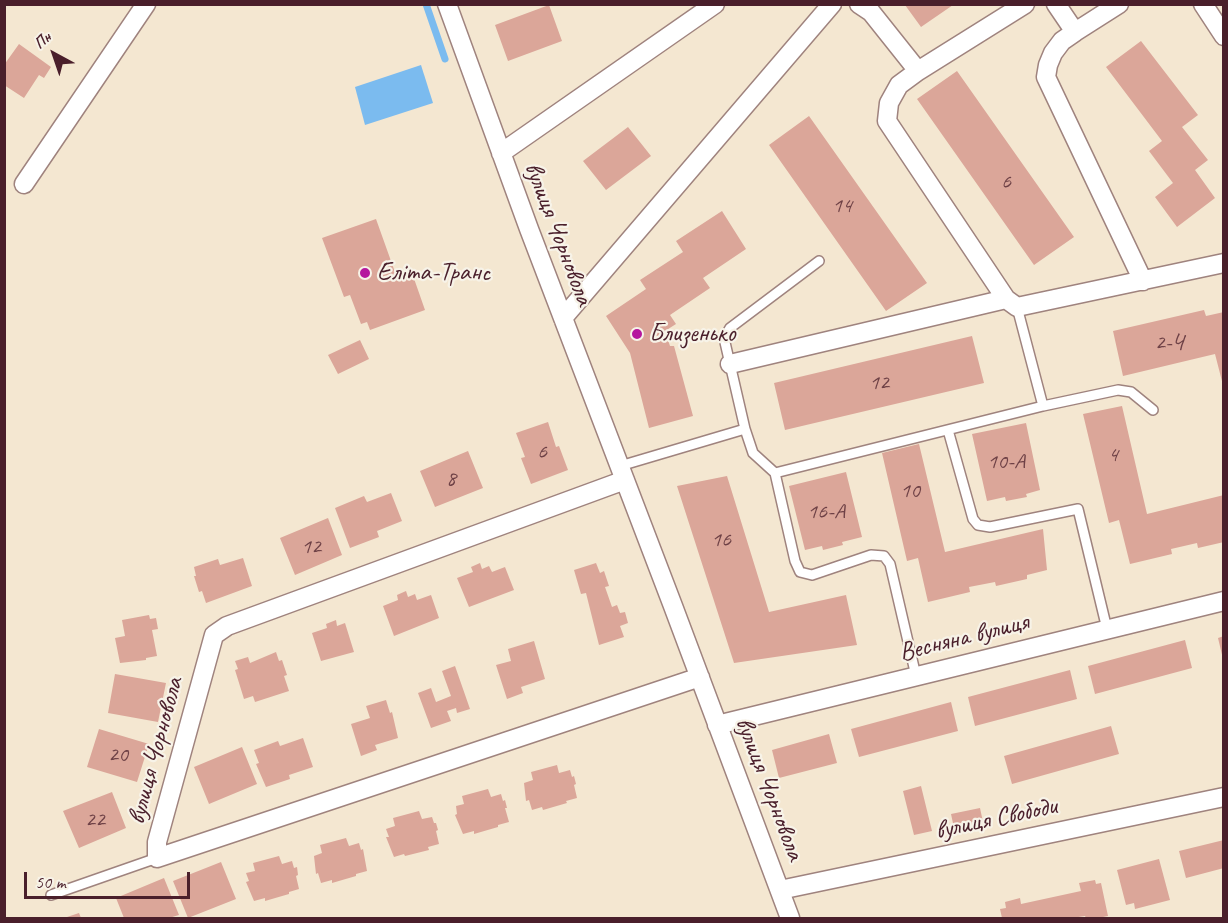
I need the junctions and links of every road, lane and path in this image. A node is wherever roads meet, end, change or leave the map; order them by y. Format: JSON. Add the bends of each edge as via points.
{"nodes":[{"id":1,"x":146,"y":4,"type":"edge"},
{"id":2,"x":447,"y":4,"type":"edge"},
{"id":3,"x":716,"y":4,"type":"edge"},
{"id":4,"x":832,"y":4,"type":"edge"},
{"id":5,"x":859,"y":4,"type":"edge"},
{"id":6,"x":1025,"y":4,"type":"edge"},
{"id":7,"x":1056,"y":4,"type":"edge"},
{"id":8,"x":1119,"y":4,"type":"edge"},
{"id":9,"x":1203,"y":4,"type":"edge"},
{"id":10,"x":1075,"y":32,"type":"junction"},
{"id":11,"x":1224,"y":36,"type":"edge"},
{"id":12,"x":918,"y":71,"type":"junction"},
{"id":13,"x":501,"y":153,"type":"junction"},
{"id":14,"x":24,"y":184,"type":"dead end"},
{"id":15,"x":819,"y":261,"type":"dead end"},
{"id":16,"x":1224,"y":263,"type":"edge"},
{"id":17,"x":1143,"y":281,"type":"junction"},
{"id":18,"x":1012,"y":303,"type":"junction"},
{"id":19,"x":563,"y":318,"type":"junction"},
{"id":20,"x":730,"y":364,"type":"junction"},
{"id":21,"x":1043,"y":406,"type":"junction"},
{"id":22,"x":1153,"y":410,"type":"dead end"},
{"id":23,"x":745,"y":429,"type":"junction"},
{"id":24,"x":948,"y":430,"type":"junction"},
{"id":25,"x":622,"y":473,"type":"junction"},
{"id":26,"x":775,"y":473,"type":"junction"},
{"id":27,"x":1224,"y":601,"type":"edge"},
{"id":28,"x":1107,"y":630,"type":"junction"},
{"id":29,"x":916,"y":676,"type":"junction"},
{"id":30,"x":700,"y":677,"type":"junction"},
{"id":31,"x":717,"y":724,"type":"junction"},
{"id":32,"x":1224,"y":797,"type":"edge"},
{"id":33,"x":157,"y":858,"type":"junction"},
{"id":34,"x":780,"y":890,"type":"junction"},
{"id":35,"x":51,"y":895,"type":"dead end"},
{"id":36,"x":790,"y":918,"type":"edge"}],
"edges":[{"from":1,"to":14,"type":"street"},
{"from":2,"to":13,"type":"street","name":"вулиця Чорновола"},
{"from":3,"to":13,"type":"street"},
{"from":4,"to":19,"type":"street"},
{"from":5,"to":12,"type":"street","via":[[871,12]]},
{"from":6,"to":12,"type":"street"},
{"from":7,"to":10,"type":"street"},
{"from":8,"to":10,"type":"street"},
{"from":9,"to":11,"type":"street"},
{"from":10,"to":17,"type":"street","via":[[1053,53],[1046,77]]},
{"from":12,"to":18,"type":"street","via":[[899,86],[889,103],[887,121]]},
{"from":13,"to":19,"type":"street","name":"вулиця Чорновола"},
{"from":15,"to":20,"type":"lane","via":[[730,328],[724,338]]},
{"from":16,"to":17,"type":"street"},
{"from":17,"to":18,"type":"street"},
{"from":18,"to":20,"type":"street"},
{"from":18,"to":21,"type":"lane"},
{"from":19,"to":25,"type":"street","name":"вулиця Чорновола"},
{"from":20,"to":23,"type":"lane"},
{"from":21,"to":22,"type":"lane","via":[[1118,390],[1131,392]]},
{"from":21,"to":24,"type":"lane"},
{"from":23,"to":25,"type":"lane"},
{"from":23,"to":26,"type":"lane","via":[[753,453]]},
{"from":24,"to":26,"type":"lane"},
{"from":24,"to":28,"type":"lane","via":[[978,525],[990,527],[1078,509]]},
{"from":25,"to":30,"type":"street","name":"вулиця Чорновола"},
{"from":25,"to":33,"type":"street","name":"вулиця Чорновола","via":[[214,634],[157,842]]},
{"from":26,"to":29,"type":"lane","via":[[800,572],[812,575],[871,555],[884,556],[890,564]]},
{"from":27,"to":28,"type":"street","name":"Весняна вулиця"},
{"from":28,"to":29,"type":"street","name":"Весняна вулиця"},
{"from":29,"to":31,"type":"street","name":"Весняна вулиця"},
{"from":30,"to":31,"type":"street","name":"вулиця Чорновола"},
{"from":30,"to":33,"type":"street","name":"вулиця Чорновола"},
{"from":31,"to":34,"type":"street","name":"вулиця Чорновола"},
{"from":32,"to":34,"type":"street","name":"вулиця Свободи"},
{"from":33,"to":35,"type":"lane"},
{"from":34,"to":36,"type":"street","name":"вулиця Чорновола"}]}
